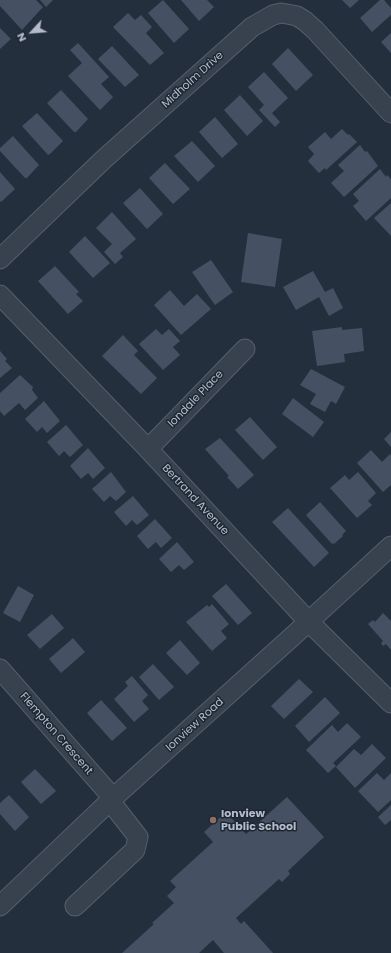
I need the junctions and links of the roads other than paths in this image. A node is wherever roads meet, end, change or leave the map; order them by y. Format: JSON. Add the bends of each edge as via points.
{"nodes":[{"id":1,"x":391,"y":113,"type":"edge"},
{"id":2,"x":0,"y":259,"type":"edge"},
{"id":3,"x":0,"y":295,"type":"edge"},
{"id":4,"x":245,"y":349,"type":"dead end"},
{"id":5,"x":148,"y":450,"type":"junction"},
{"id":6,"x":391,"y":546,"type":"edge"},
{"id":7,"x":309,"y":622,"type":"junction"},
{"id":8,"x":0,"y":669,"type":"edge"},
{"id":9,"x":391,"y":704,"type":"edge"},
{"id":10,"x":111,"y":800,"type":"junction"},
{"id":11,"x":0,"y":906,"type":"edge"},
{"id":12,"x":75,"y":906,"type":"dead end"}],
"edges":[{"from":1,"to":2,"type":"street","name":"Midholm Drive","via":[[305,21],[287,14],[273,15],[252,27],[110,154]]},
{"from":3,"to":5,"type":"street","name":"Bertrand Avenue"},
{"from":4,"to":5,"type":"street","name":"Iondale Place"},
{"from":5,"to":7,"type":"street","name":"Bertrand Avenue"},
{"from":6,"to":7,"type":"street","name":"Ionview Road"},
{"from":7,"to":9,"type":"street","name":"Bertrand Avenue"},
{"from":7,"to":10,"type":"street","name":"Ionview Road"},
{"from":8,"to":10,"type":"street","name":"Flempton Crescent"},
{"from":10,"to":11,"type":"street","name":"Ionview Road"},
{"from":10,"to":12,"type":"street","name":"Flempton Crescent","via":[[138,837],[135,850]]}]}
